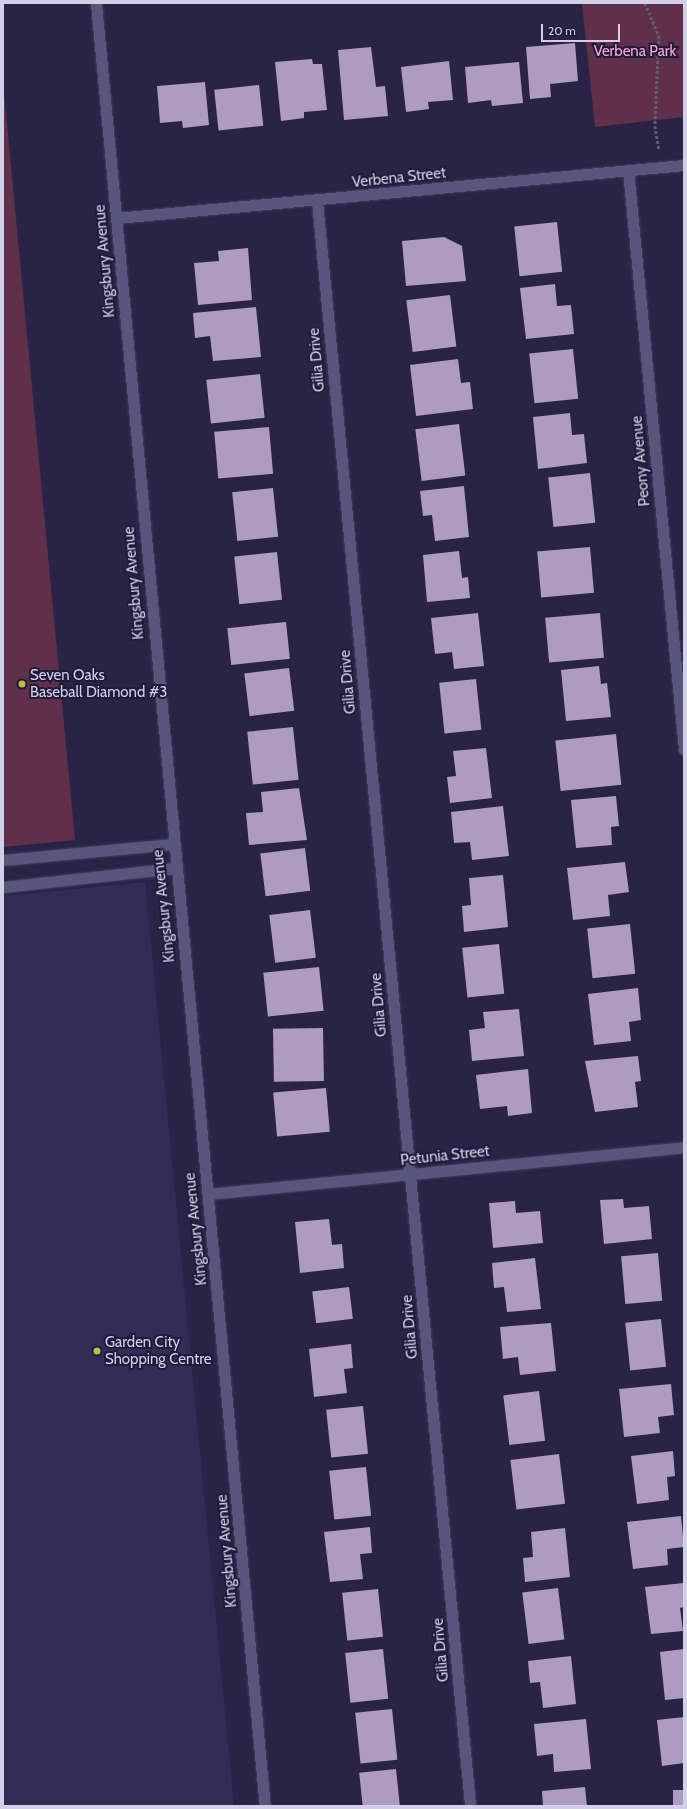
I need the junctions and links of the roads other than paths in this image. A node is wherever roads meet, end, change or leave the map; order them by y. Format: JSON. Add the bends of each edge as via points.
{"nodes":[{"id":1,"x":96,"y":3,"type":"edge"},
{"id":2,"x":684,"y":164,"type":"edge"},
{"id":3,"x":628,"y":170,"type":"junction"},
{"id":4,"x":317,"y":201,"type":"junction"},
{"id":5,"x":116,"y":218,"type":"junction"},
{"id":6,"x":684,"y":749,"type":"edge"},
{"id":7,"x":172,"y":844,"type":"junction"},
{"id":8,"x":3,"y":860,"type":"edge"},
{"id":9,"x":175,"y":868,"type":"junction"},
{"id":10,"x":3,"y":887,"type":"edge"},
{"id":11,"x":684,"y":1148,"type":"edge"},
{"id":12,"x":411,"y":1174,"type":"junction"},
{"id":13,"x":208,"y":1194,"type":"junction"},
{"id":14,"x":265,"y":1806,"type":"edge"},
{"id":15,"x":470,"y":1806,"type":"edge"}],
"edges":[{"from":1,"to":5,"type":"street","name":"Kingsbury Avenue"},
{"from":2,"to":3,"type":"street","name":"Verbena Street"},
{"from":3,"to":4,"type":"street","name":"Verbena Street"},
{"from":3,"to":6,"type":"street","name":"Peony Avenue"},
{"from":4,"to":5,"type":"street","name":"Verbena Street"},
{"from":4,"to":12,"type":"street","name":"Gilia Drive"},
{"from":5,"to":7,"type":"street","name":"Kingsbury Avenue"},
{"from":7,"to":8,"type":"street"},
{"from":7,"to":9,"type":"street","name":"Kingsbury Avenue"},
{"from":9,"to":10,"type":"street"},
{"from":9,"to":13,"type":"street","name":"Kingsbury Avenue"},
{"from":11,"to":12,"type":"street","name":"Petunia Street"},
{"from":12,"to":13,"type":"street","name":"Petunia Street"},
{"from":12,"to":15,"type":"street","name":"Gilia Drive"},
{"from":13,"to":14,"type":"street","name":"Kingsbury Avenue"}]}
